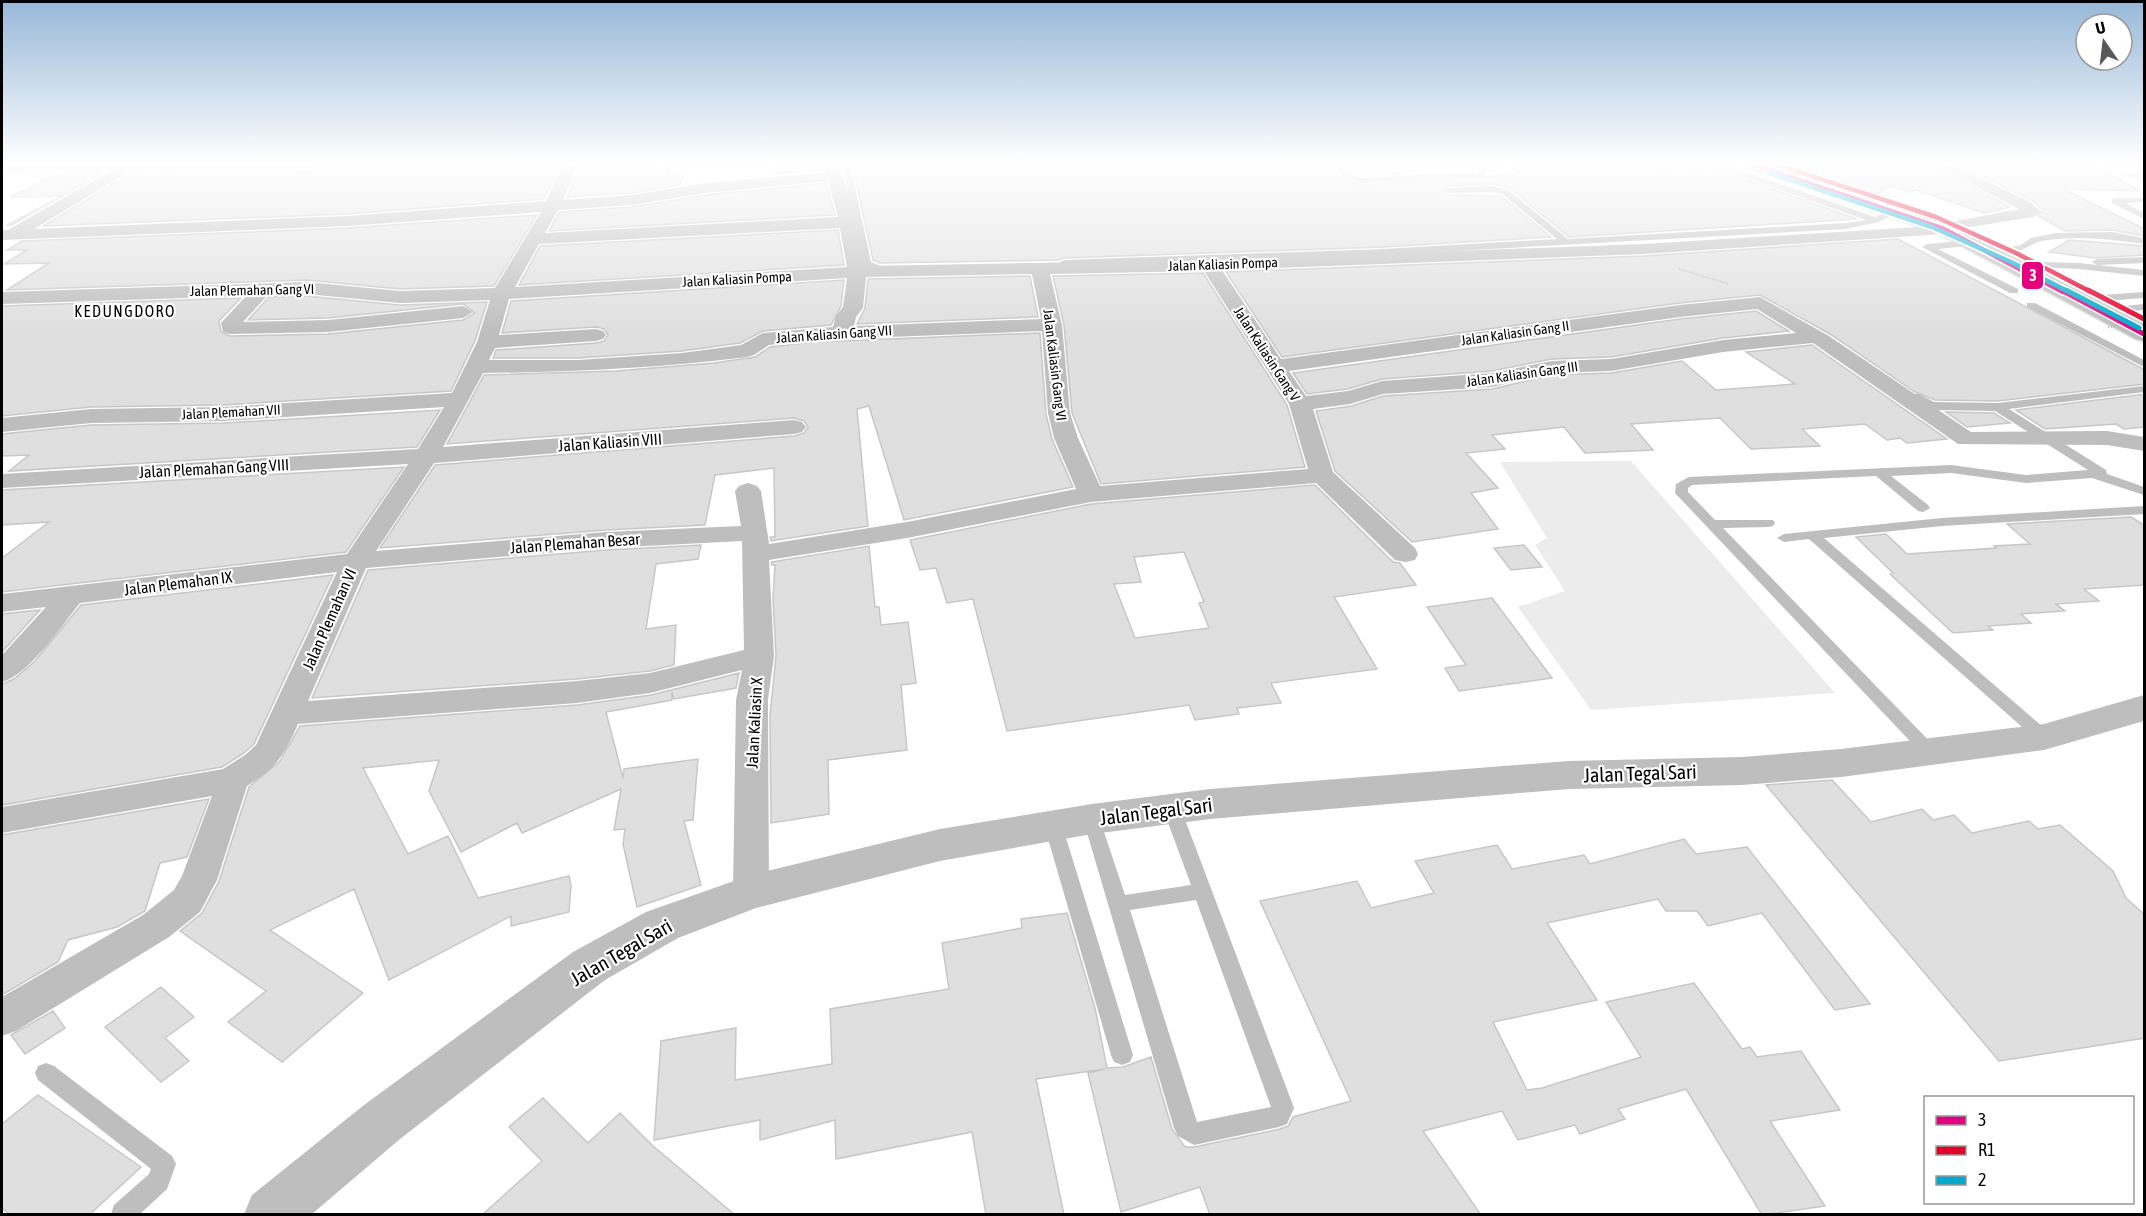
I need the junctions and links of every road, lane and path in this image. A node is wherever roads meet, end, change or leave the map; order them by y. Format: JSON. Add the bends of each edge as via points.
{"nodes":[{"id":1,"x":35,"y":220,"type":"edge"},
{"id":2,"x":363,"y":220,"type":"edge"},
{"id":3,"x":545,"y":220,"type":"edge"},
{"id":4,"x":853,"y":220,"type":"edge"},
{"id":5,"x":1539,"y":220,"type":"edge"},
{"id":6,"x":1859,"y":220,"type":"edge"},
{"id":7,"x":1924,"y":220,"type":"edge"},
{"id":8,"x":1933,"y":220,"type":"edge"},
{"id":9,"x":1993,"y":220,"type":"edge"},
{"id":10,"x":848,"y":222,"type":"joint"},
{"id":11,"x":1950,"y":228,"type":"junction"},
{"id":12,"x":4,"y":237,"type":"edge"},
{"id":13,"x":534,"y":238,"type":"junction"},
{"id":14,"x":2145,"y":241,"type":"edge"},
{"id":15,"x":1566,"y":242,"type":"junction"},
{"id":16,"x":1972,"y":243,"type":"junction"},
{"id":17,"x":1644,"y":249,"type":"junction"},
{"id":18,"x":2007,"y":249,"type":"junction"},
{"id":19,"x":2145,"y":260,"type":"edge"},
{"id":20,"x":2067,"y":263,"type":"junction"},
{"id":21,"x":2040,"y":265,"type":"junction"},
{"id":22,"x":1210,"y":266,"type":"junction"},
{"id":23,"x":1040,"y":268,"type":"junction"},
{"id":24,"x":857,"y":272,"type":"junction"},
{"id":25,"x":2145,"y":273,"type":"edge"},
{"id":26,"x":263,"y":289,"type":"junction"},
{"id":27,"x":2014,"y":291,"type":"dead end"},
{"id":28,"x":2145,"y":295,"type":"edge"},
{"id":29,"x":2,"y":298,"type":"edge"},
{"id":30,"x":2103,"y":298,"type":"junction"},
{"id":31,"x":499,"y":301,"type":"junction"},
{"id":32,"x":1760,"y":304,"type":"junction"},
{"id":33,"x":2031,"y":305,"type":"dead end"},
{"id":34,"x":2134,"y":308,"type":"edge"},
{"id":35,"x":2145,"y":319,"type":"edge"},
{"id":36,"x":2145,"y":324,"type":"edge"},
{"id":37,"x":1052,"y":325,"type":"junction"},
{"id":38,"x":2108,"y":327,"type":"dead end"},
{"id":39,"x":842,"y":333,"type":"junction"},
{"id":40,"x":2145,"y":334,"type":"edge"},
{"id":41,"x":596,"y":335,"type":"dead end"},
{"id":42,"x":1816,"y":337,"type":"junction"},
{"id":43,"x":1845,"y":350,"type":"dead end"},
{"id":44,"x":482,"y":355,"type":"junction"},
{"id":45,"x":2145,"y":364,"type":"edge"},
{"id":46,"x":1276,"y":366,"type":"junction"},
{"id":47,"x":2145,"y":389,"type":"edge"},
{"id":48,"x":460,"y":399,"type":"junction"},
{"id":49,"x":1300,"y":404,"type":"junction"},
{"id":50,"x":1930,"y":406,"type":"junction"},
{"id":51,"x":1998,"y":407,"type":"junction"},
{"id":52,"x":2,"y":425,"type":"edge"},
{"id":53,"x":794,"y":427,"type":"dead end"},
{"id":54,"x":1968,"y":431,"type":"dead end"},
{"id":55,"x":2047,"y":438,"type":"junction"},
{"id":56,"x":2145,"y":444,"type":"edge"},
{"id":57,"x":426,"y":456,"type":"junction"},
{"id":58,"x":1880,"y":472,"type":"junction"},
{"id":59,"x":1322,"y":475,"type":"junction"},
{"id":60,"x":2109,"y":478,"type":"junction"},
{"id":61,"x":2,"y":481,"type":"edge"},
{"id":62,"x":748,"y":491,"type":"dead end"},
{"id":63,"x":2145,"y":491,"type":"edge"},
{"id":64,"x":1090,"y":494,"type":"junction"},
{"id":65,"x":1923,"y":508,"type":"dead end"},
{"id":66,"x":2145,"y":510,"type":"edge"},
{"id":67,"x":1767,"y":523,"type":"dead end"},
{"id":68,"x":1712,"y":524,"type":"junction"},
{"id":69,"x":1812,"y":536,"type":"junction"},
{"id":70,"x":1784,"y":538,"type":"dead end"},
{"id":71,"x":763,"y":546,"type":"junction"},
{"id":72,"x":1405,"y":554,"type":"dead end"},
{"id":73,"x":355,"y":562,"type":"junction"},
{"id":74,"x":70,"y":596,"type":"junction"},
{"id":75,"x":2,"y":603,"type":"edge"},
{"id":76,"x":759,"y":657,"type":"junction"},
{"id":77,"x":2,"y":672,"type":"edge"},
{"id":78,"x":2145,"y":708,"type":"edge"},
{"id":79,"x":287,"y":714,"type":"junction"},
{"id":80,"x":2044,"y":737,"type":"junction"},
{"id":81,"x":1931,"y":753,"type":"junction"},
{"id":82,"x":231,"y":780,"type":"junction"},
{"id":83,"x":1172,"y":809,"type":"junction"},
{"id":84,"x":2,"y":820,"type":"edge"},
{"id":85,"x":1072,"y":822,"type":"junction"},
{"id":86,"x":1204,"y":891,"type":"junction"},
{"id":87,"x":751,"y":892,"type":"junction"},
{"id":88,"x":1118,"y":904,"type":"junction"},
{"id":89,"x":2,"y":1018,"type":"edge"},
{"id":90,"x":1122,"y":1055,"type":"dead end"},
{"id":91,"x":46,"y":1072,"type":"dead end"},
{"id":92,"x":123,"y":1215,"type":"edge"},
{"id":93,"x":271,"y":1215,"type":"edge"}],
"edges":[{"from":1,"to":12,"type":"street"},
{"from":2,"to":12,"type":"street"},
{"from":3,"to":13,"type":"street","name":"Jalan Plemahan VI"},
{"from":4,"to":15,"type":"lane","via":[[867,264],[878,269]]},
{"from":5,"to":15,"type":"lane"},
{"from":6,"to":15,"type":"lane","via":[[1846,226]]},
{"from":7,"to":11,"type":"street"},
{"from":8,"to":11,"type":"street"},
{"from":9,"to":11,"type":"street","name":"Jalan Kaliasin Pompa"},
{"from":10,"to":13,"type":"street"},
{"from":10,"to":24,"type":"street"},
{"from":11,"to":16,"type":"street"},
{"from":11,"to":17,"type":"street","name":"Jalan Kaliasin Pompa"},
{"from":11,"to":18,"type":"street"},
{"from":13,"to":31,"type":"street","name":"Jalan Plemahan VI"},
{"from":14,"to":18,"type":"lane","via":[[2112,235],[2078,235],[2034,240],[2024,247]]},
{"from":16,"to":27,"type":"lane","via":[[1927,247]]},
{"from":16,"to":40,"type":"street"},
{"from":17,"to":22,"type":"street","name":"Jalan Kaliasin Pompa"},
{"from":17,"to":32,"type":"path","via":[[1673,266],[1720,280]]},
{"from":18,"to":21,"type":"street"},
{"from":19,"to":20,"type":"lane"},
{"from":20,"to":21,"type":"lane"},
{"from":20,"to":25,"type":"lane"},
{"from":21,"to":30,"type":"street"},
{"from":22,"to":23,"type":"street","name":"Jalan Kaliasin Pompa"},
{"from":22,"to":46,"type":"street","name":"Jalan Kaliasin Gang V"},
{"from":23,"to":24,"type":"street","name":"Jalan Kaliasin Pompa"},
{"from":23,"to":37,"type":"street","name":"Jalan Kaliasin Gang VI"},
{"from":24,"to":31,"type":"street","name":"Jalan Kaliasin Pompa"},
{"from":24,"to":39,"type":"street","via":[[853,308],[846,316]]},
{"from":26,"to":29,"type":"street","name":"Jalan Plemahan Gang VI"},
{"from":26,"to":31,"type":"street","name":"Jalan Plemahan Gang VI"},
{"from":26,"to":31,"type":"street","via":[[230,328],[374,323]]},
{"from":28,"to":30,"type":"lane"},
{"from":30,"to":34,"type":"street"},
{"from":31,"to":44,"type":"street","name":"Jalan Plemahan VI"},
{"from":32,"to":42,"type":"street"},
{"from":32,"to":46,"type":"street","name":"Jalan Kaliasin Gang II","via":[[1680,310]]},
{"from":33,"to":45,"type":"lane"},
{"from":34,"to":35,"type":"street"},
{"from":36,"to":38,"type":"path","bridge":true},
{"from":37,"to":39,"type":"street","name":"Jalan Kaliasin Gang VII"},
{"from":37,"to":64,"type":"street","name":"Jalan Kaliasin Gang VI","via":[[1059,413]]},
{"from":39,"to":44,"type":"street","name":"Jalan Kaliasin Gang VII","via":[[760,340],[747,351],[578,366]]},
{"from":41,"to":44,"type":"street"},
{"from":42,"to":49,"type":"street","name":"Jalan Kaliasin Gang III","via":[[1723,346],[1611,365],[1552,367],[1492,380],[1382,388]]},
{"from":42,"to":55,"type":"street","via":[[1966,439]]},
{"from":43,"to":50,"type":"lane"},
{"from":44,"to":48,"type":"street","name":"Jalan Plemahan VI"},
{"from":46,"to":49,"type":"street","name":"Jalan Kaliasin Gang V"},
{"from":47,"to":51,"type":"lane"},
{"from":48,"to":52,"type":"street","name":"Jalan Plemahan VII","via":[[223,414],[91,416]]},
{"from":48,"to":57,"type":"street","name":"Jalan Plemahan VI"},
{"from":49,"to":59,"type":"street","name":"Jalan Kaliasin Gang V"},
{"from":50,"to":51,"type":"lane"},
{"from":50,"to":54,"type":"lane"},
{"from":51,"to":55,"type":"lane"},
{"from":53,"to":57,"type":"street","name":"Jalan Kaliasin VIII"},
{"from":55,"to":56,"type":"street","via":[[2107,438]]},
{"from":55,"to":60,"type":"lane"},
{"from":57,"to":61,"type":"street","name":"Jalan Plemahan Gang VIII"},
{"from":57,"to":73,"type":"street","name":"Jalan Plemahan VI"},
{"from":58,"to":60,"type":"lane","via":[[1951,469],[2011,478],[2085,474]]},
{"from":58,"to":65,"type":"lane"},
{"from":58,"to":68,"type":"lane","via":[[1689,481],[1681,487],[1682,493]]},
{"from":59,"to":64,"type":"street","name":"Jalan Plemahan Besar"},
{"from":59,"to":72,"type":"street","name":"Jalan Kaliasin Gang V"},
{"from":60,"to":63,"type":"lane"},
{"from":62,"to":71,"type":"street","name":"Jalan Kaliasin X"},
{"from":64,"to":71,"type":"street","name":"Jalan Plemahan Besar","via":[[907,530]]},
{"from":66,"to":69,"type":"lane","via":[[1942,522]]},
{"from":67,"to":68,"type":"lane"},
{"from":68,"to":81,"type":"lane"},
{"from":69,"to":70,"type":"lane"},
{"from":69,"to":80,"type":"lane"},
{"from":71,"to":73,"type":"street","name":"Jalan Plemahan Besar","via":[[606,540]]},
{"from":71,"to":76,"type":"street","name":"Jalan Kaliasin X"},
{"from":73,"to":74,"type":"street","name":"Jalan Plemahan IX"},
{"from":73,"to":79,"type":"street","name":"Jalan Plemahan VI"},
{"from":74,"to":75,"type":"street","name":"Jalan Plemahan IX"},
{"from":74,"to":77,"type":"street"},
{"from":76,"to":79,"type":"street","via":[[650,683],[577,692]]},
{"from":76,"to":87,"type":"street","name":"Jalan Kaliasin X","via":[[752,700]]},
{"from":78,"to":80,"type":"street","name":"Jalan Tegal Sari"},
{"from":79,"to":82,"type":"street","name":"Jalan Plemahan VI","via":[[269,752]]},
{"from":80,"to":81,"type":"street","name":"Jalan Tegal Sari"},
{"from":81,"to":83,"type":"street","name":"Jalan Tegal Sari","via":[[1742,771],[1569,775]]},
{"from":82,"to":84,"type":"street","name":"Jalan Plemahan VI"},
{"from":82,"to":89,"type":"street","via":[[230,794],[199,880],[187,901],[156,926]]},
{"from":83,"to":85,"type":"street","name":"Jalan Tegal Sari"},
{"from":83,"to":86,"type":"lane"},
{"from":85,"to":87,"type":"street","name":"Jalan Tegal Sari","via":[[940,845]]},
{"from":85,"to":88,"type":"lane"},
{"from":85,"to":90,"type":"lane"},
{"from":86,"to":88,"type":"lane"},
{"from":86,"to":88,"type":"lane","via":[[1283,1108],[1280,1116],[1194,1134],[1186,1128]]},
{"from":87,"to":93,"type":"street","name":"Jalan Tegal Sari","via":[[662,925],[589,966],[382,1122]]},
{"from":91,"to":92,"type":"lane","via":[[164,1164],[159,1181]]}]}
